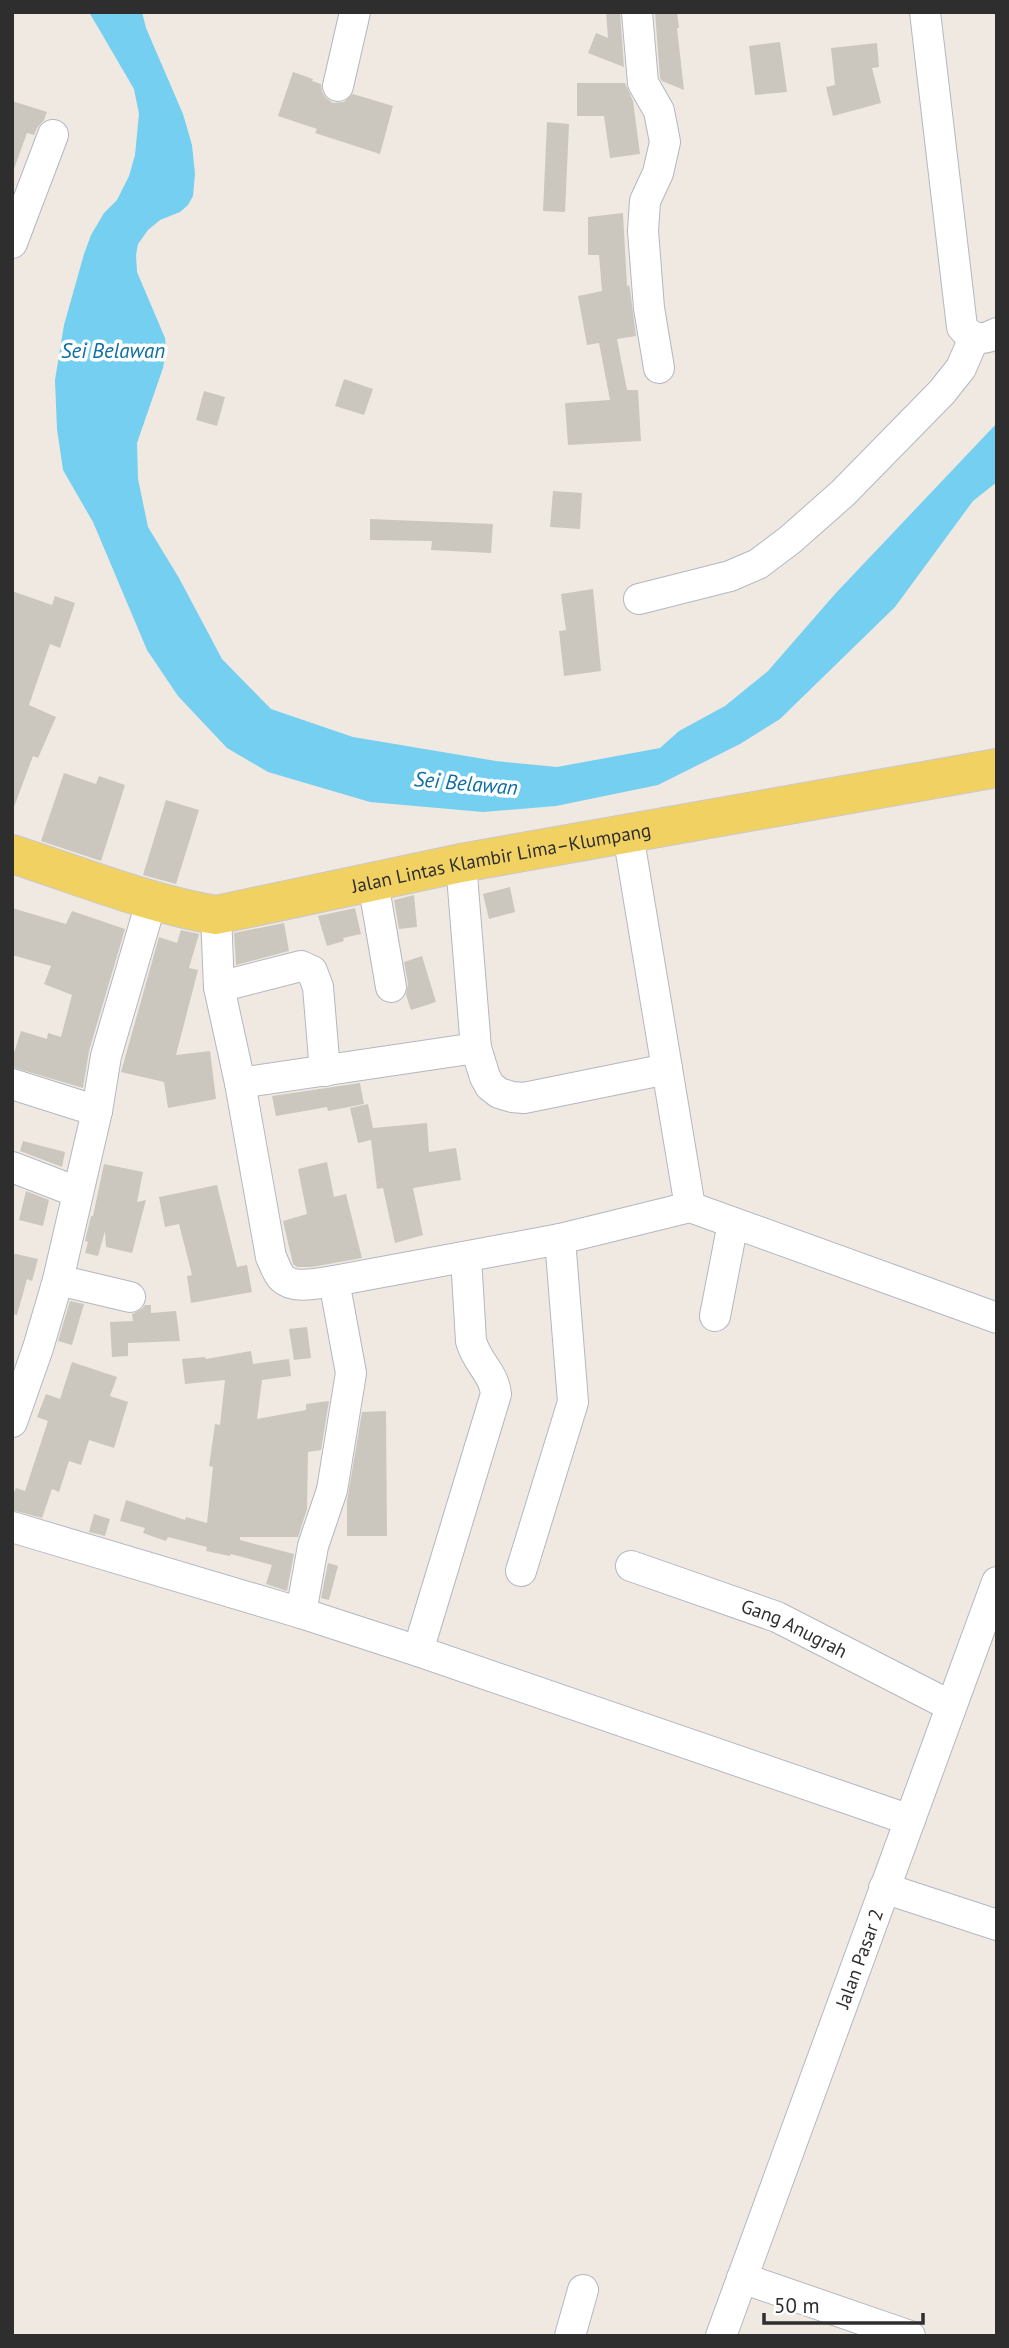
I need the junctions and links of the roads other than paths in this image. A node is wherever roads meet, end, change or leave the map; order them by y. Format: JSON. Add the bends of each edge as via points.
{"nodes":[{"id":1,"x":355,"y":12,"type":"edge"},
{"id":2,"x":637,"y":12,"type":"edge"},
{"id":3,"x":925,"y":12,"type":"edge"},
{"id":4,"x":338,"y":86,"type":"dead end"},
{"id":5,"x":53,"y":135,"type":"dead end"},
{"id":6,"x":12,"y":243,"type":"edge"},
{"id":7,"x":986,"y":335,"type":"edge"},
{"id":8,"x":659,"y":368,"type":"dead end"},
{"id":9,"x":639,"y":599,"type":"dead end"},
{"id":10,"x":997,"y":768,"type":"edge"},
{"id":11,"x":628,"y":834,"type":"junction"},
{"id":12,"x":12,"y":854,"type":"edge"},
{"id":13,"x":461,"y":863,"type":"junction"},
{"id":14,"x":373,"y":882,"type":"junction"},
{"id":15,"x":152,"y":899,"type":"junction"},
{"id":16,"x":216,"y":915,"type":"junction"},
{"id":17,"x":219,"y":987,"type":"junction"},
{"id":18,"x":391,"y":988,"type":"dead end"},
{"id":19,"x":476,"y":1048,"type":"junction"},
{"id":20,"x":667,"y":1069,"type":"junction"},
{"id":21,"x":325,"y":1071,"type":"junction"},
{"id":22,"x":240,"y":1083,"type":"junction"},
{"id":23,"x":12,"y":1084,"type":"edge"},
{"id":24,"x":97,"y":1111,"type":"junction"},
{"id":25,"x":12,"y":1167,"type":"edge"},
{"id":26,"x":77,"y":1192,"type":"junction"},
{"id":27,"x":690,"y":1207,"type":"junction"},
{"id":28,"x":733,"y":1223,"type":"junction"},
{"id":29,"x":560,"y":1239,"type":"junction"},
{"id":30,"x":466,"y":1257,"type":"junction"},
{"id":31,"x":58,"y":1280,"type":"junction"},
{"id":32,"x":334,"y":1281,"type":"junction"},
{"id":33,"x":130,"y":1297,"type":"dead end"},
{"id":34,"x":715,"y":1316,"type":"dead end"},
{"id":35,"x":997,"y":1318,"type":"edge"},
{"id":36,"x":12,"y":1422,"type":"edge"},
{"id":37,"x":12,"y":1527,"type":"edge"},
{"id":38,"x":631,"y":1566,"type":"dead end"},
{"id":39,"x":521,"y":1572,"type":"dead end"},
{"id":40,"x":997,"y":1582,"type":"edge"},
{"id":41,"x":301,"y":1612,"type":"junction"},
{"id":42,"x":418,"y":1651,"type":"junction"},
{"id":43,"x":951,"y":1706,"type":"junction"},
{"id":44,"x":910,"y":1820,"type":"junction"},
{"id":45,"x":884,"y":1888,"type":"junction"},
{"id":46,"x":997,"y":1925,"type":"edge"},
{"id":47,"x":742,"y":2278,"type":"junction"},
{"id":48,"x":583,"y":2290,"type":"dead end"},
{"id":49,"x":570,"y":2336,"type":"edge"},
{"id":50,"x":721,"y":2336,"type":"edge"},
{"id":51,"x":910,"y":2336,"type":"edge"}],
"edges":[{"from":1,"to":4,"type":"street"},
{"from":2,"to":8,"type":"street","via":[[643,83],[659,111],[664,142],[658,173],[645,201],[643,232]]},
{"from":3,"to":7,"type":"street","via":[[962,327],[968,335]]},
{"from":5,"to":6,"type":"street"},
{"from":7,"to":9,"type":"street","via":[[942,392],[791,539],[758,564],[730,576]]},
{"from":10,"to":11,"type":"main road","name":"Jalan Lintas Klambir Lima–Klumpang"},
{"from":11,"to":13,"type":"main road","name":"Jalan Lintas Klambir Lima–Klumpang"},
{"from":11,"to":20,"type":"street"},
{"from":12,"to":15,"type":"main road","name":"Jalan Lintas Klambir Lima–Klumpang"},
{"from":13,"to":14,"type":"main road","name":"Jalan Lintas Klambir Lima–Klumpang"},
{"from":13,"to":19,"type":"street"},
{"from":14,"to":16,"type":"main road","name":"Jalan Lintas Klambir Lima–Klumpang"},
{"from":14,"to":18,"type":"street"},
{"from":15,"to":16,"type":"main road","name":"Jalan Lintas Klambir Lima–Klumpang"},
{"from":15,"to":24,"type":"street","via":[[106,1056]]},
{"from":16,"to":17,"type":"street"},
{"from":17,"to":21,"type":"street","via":[[301,966],[312,971],[318,987]]},
{"from":17,"to":22,"type":"street"},
{"from":19,"to":20,"type":"street","via":[[490,1086],[512,1097]]},
{"from":19,"to":21,"type":"street"},
{"from":20,"to":27,"type":"street"},
{"from":21,"to":22,"type":"street"},
{"from":22,"to":32,"type":"street","via":[[271,1257],[287,1281]]},
{"from":23,"to":24,"type":"street"},
{"from":24,"to":26,"type":"street"},
{"from":25,"to":26,"type":"street"},
{"from":26,"to":31,"type":"street"},
{"from":27,"to":28,"type":"street"},
{"from":27,"to":29,"type":"street"},
{"from":28,"to":34,"type":"street"},
{"from":28,"to":35,"type":"street"},
{"from":29,"to":30,"type":"street"},
{"from":29,"to":39,"type":"street","via":[[573,1402]]},
{"from":30,"to":32,"type":"street"},
{"from":30,"to":42,"type":"street","via":[[471,1341],[495,1382],[496,1394]]},
{"from":31,"to":33,"type":"street"},
{"from":31,"to":36,"type":"street"},
{"from":32,"to":41,"type":"street","via":[[351,1373],[332,1490],[313,1546]]},
{"from":37,"to":41,"type":"street"},
{"from":38,"to":43,"type":"street","name":"Gang Anugrah","via":[[777,1617]]},
{"from":40,"to":43,"type":"street","name":"Jalan Pasar 2"},
{"from":41,"to":42,"type":"street"},
{"from":42,"to":44,"type":"street"},
{"from":43,"to":44,"type":"street","name":"Jalan Pasar 2"},
{"from":44,"to":45,"type":"street","name":"Jalan Pasar 2"},
{"from":45,"to":46,"type":"street"},
{"from":45,"to":47,"type":"street","name":"Jalan Pasar 2"},
{"from":47,"to":50,"type":"street","name":"Jalan Pasar 2"},
{"from":47,"to":51,"type":"street"},
{"from":48,"to":49,"type":"street"}]}
